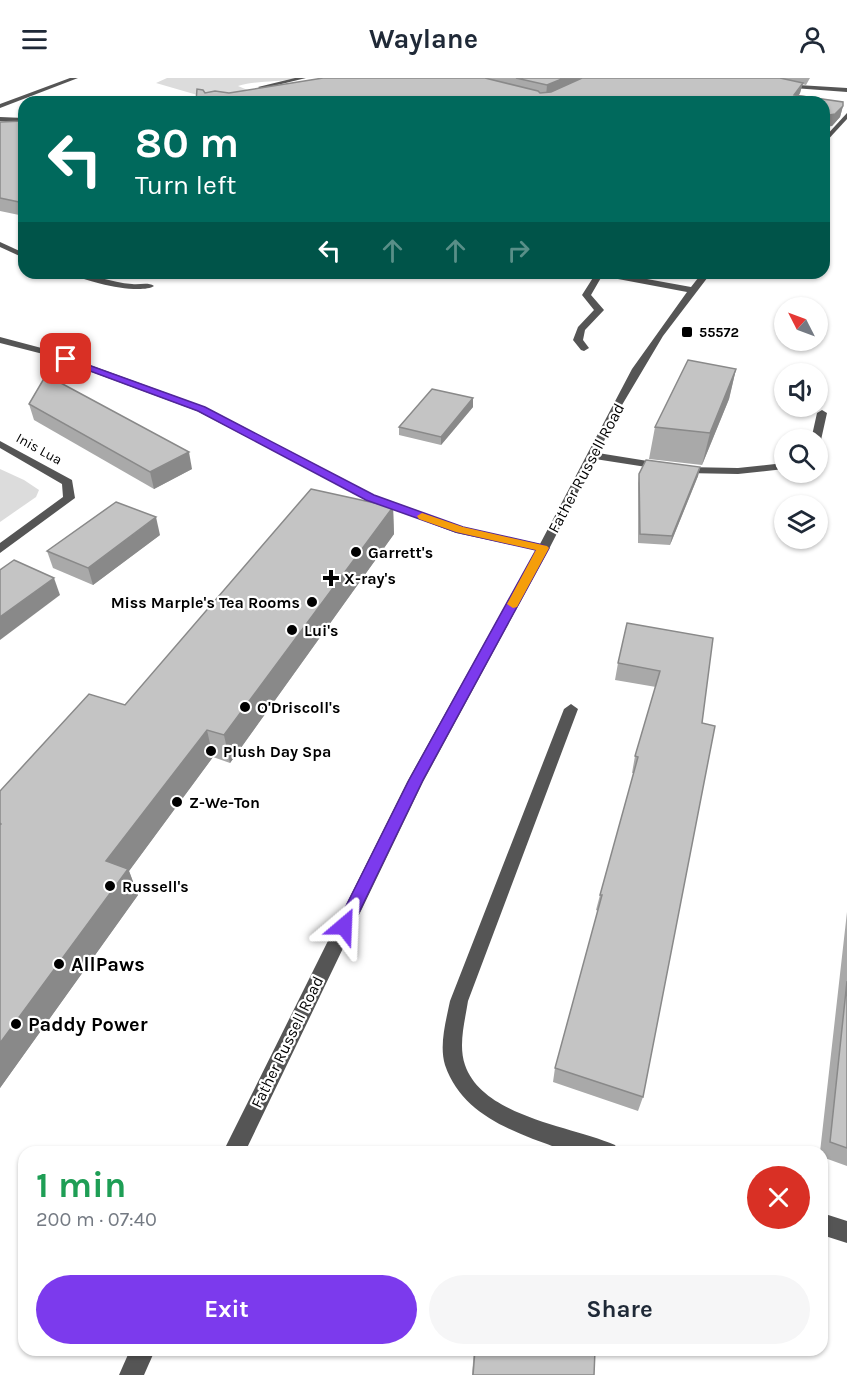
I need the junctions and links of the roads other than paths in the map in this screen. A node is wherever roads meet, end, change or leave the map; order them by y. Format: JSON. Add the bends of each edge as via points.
{"nodes":[{"id":1,"x":75,"y":78,"type":"edge"},
{"id":2,"x":303,"y":78,"type":"edge"},
{"id":3,"x":776,"y":85,"type":"edge"},
{"id":4,"x":261,"y":87,"type":"edge"},
{"id":5,"x":847,"y":90,"type":"edge"},
{"id":6,"x":27,"y":96,"type":"edge"},
{"id":7,"x":18,"y":99,"type":"edge"},
{"id":8,"x":0,"y":106,"type":"edge"},
{"id":9,"x":846,"y":118,"type":"edge"},
{"id":10,"x":0,"y":120,"type":"edge"},
{"id":11,"x":18,"y":120,"type":"edge"},
{"id":12,"x":830,"y":135,"type":"edge"},
{"id":13,"x":0,"y":244,"type":"edge"},
{"id":14,"x":18,"y":253,"type":"edge"},
{"id":15,"x":98,"y":279,"type":"edge"},
{"id":16,"x":596,"y":279,"type":"edge"},
{"id":17,"x":632,"y":279,"type":"edge"},
{"id":18,"x":702,"y":279,"type":"edge"},
{"id":19,"x":150,"y":286,"type":"dead end"},
{"id":20,"x":692,"y":290,"type":"junction"},
{"id":21,"x":0,"y":340,"type":"edge"},
{"id":22,"x":584,"y":348,"type":"dead end"},
{"id":23,"x":0,"y":444,"type":"edge"},
{"id":24,"x":591,"y":455,"type":"junction"},
{"id":25,"x":774,"y":467,"type":"edge"},
{"id":26,"x":543,"y":548,"type":"junction"},
{"id":27,"x":0,"y":549,"type":"edge"},
{"id":28,"x":571,"y":709,"type":"dead end"},
{"id":29,"x":237,"y":1146,"type":"edge"},
{"id":30,"x":590,"y":1146,"type":"edge"},
{"id":31,"x":828,"y":1226,"type":"edge"},
{"id":32,"x":847,"y":1232,"type":"edge"},
{"id":33,"x":139,"y":1356,"type":"edge"},
{"id":34,"x":131,"y":1375,"type":"edge"}],
"edges":[{"from":1,"to":6,"type":"street"},
{"from":2,"to":4,"type":"street"},
{"from":3,"to":5,"type":"street"},
{"from":7,"to":8,"type":"street"},
{"from":9,"to":12,"type":"street"},
{"from":10,"to":11,"type":"street"},
{"from":13,"to":14,"type":"street"},
{"from":15,"to":19,"type":"street","via":[[130,287]]},
{"from":16,"to":22,"type":"street","via":[[586,295],[599,310],[582,329],[578,340]]},
{"from":17,"to":20,"type":"street"},
{"from":18,"to":20,"type":"street","name":"Father Russell Road"},
{"from":20,"to":24,"type":"street","name":"Father Russell Road","via":[[662,331]]},
{"from":21,"to":26,"type":"street","via":[[46,352],[201,409],[370,497],[460,530]]},
{"from":23,"to":27,"type":"street","name":"Inis Lua","via":[[68,482],[69,498]]},
{"from":24,"to":25,"type":"street","via":[[685,471]]},
{"from":24,"to":26,"type":"street","name":"Father Russell Road"},
{"from":26,"to":29,"type":"street","name":"Father Russell Road","via":[[416,780]]},
{"from":28,"to":30,"type":"street","via":[[459,1001],[452,1039],[455,1066],[466,1088],[483,1104],[500,1116]]},
{"from":31,"to":32,"type":"street"},
{"from":33,"to":34,"type":"street"}]}
